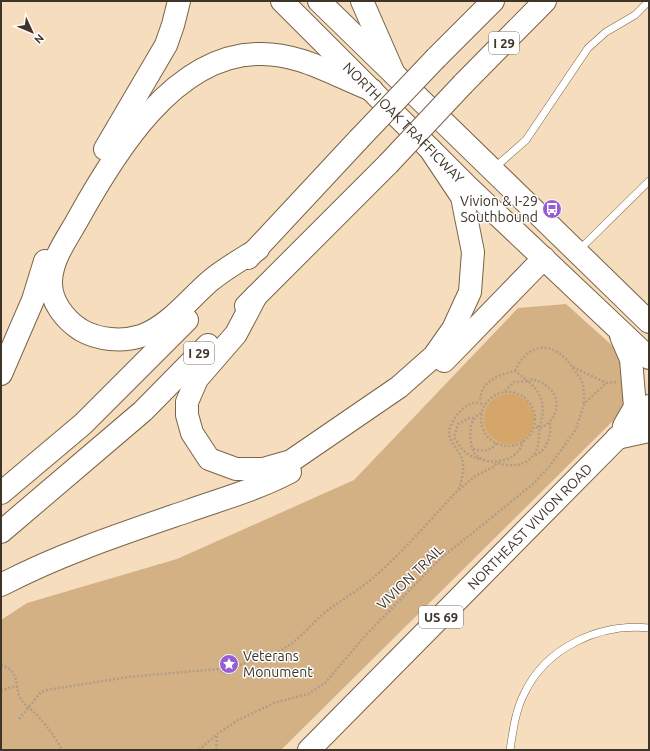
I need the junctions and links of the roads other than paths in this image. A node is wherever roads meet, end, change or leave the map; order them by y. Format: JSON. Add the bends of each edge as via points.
{"nodes":[{"id":1,"x":179,"y":1,"type":"edge"},
{"id":2,"x":282,"y":1,"type":"edge"},
{"id":3,"x":319,"y":1,"type":"edge"},
{"id":4,"x":362,"y":1,"type":"edge"},
{"id":5,"x":493,"y":1,"type":"edge"},
{"id":6,"x":546,"y":1,"type":"edge"},
{"id":7,"x":649,"y":1,"type":"edge"},
{"id":8,"x":394,"y":74,"type":"junction"},
{"id":9,"x":372,"y":90,"type":"junction"},
{"id":10,"x":430,"y":149,"type":"junction"},
{"id":11,"x":492,"y":170,"type":"junction"},
{"id":12,"x":649,"y":181,"type":"edge"},
{"id":13,"x":468,"y":187,"type":"junction"},
{"id":14,"x":258,"y":249,"type":"junction"},
{"id":15,"x":577,"y":252,"type":"junction"},
{"id":16,"x":544,"y":258,"type":"junction"},
{"id":17,"x":256,"y":296,"type":"junction"},
{"id":18,"x":645,"y":316,"type":"edge"},
{"id":19,"x":618,"y":329,"type":"junction"},
{"id":20,"x":649,"y":342,"type":"edge"},
{"id":21,"x":649,"y":358,"type":"edge"},
{"id":22,"x":1,"y":374,"type":"edge"},
{"id":23,"x":649,"y":406,"type":"edge"},
{"id":24,"x":649,"y":431,"type":"edge"},
{"id":25,"x":617,"y":438,"type":"junction"},
{"id":26,"x":1,"y":493,"type":"edge"},
{"id":27,"x":1,"y":532,"type":"edge"},
{"id":28,"x":1,"y":585,"type":"edge"},
{"id":29,"x":649,"y":628,"type":"edge"},
{"id":30,"x":309,"y":750,"type":"edge"},
{"id":31,"x":510,"y":750,"type":"edge"}],
"edges":[{"from":1,"to":22,"type":"main road","via":[[166,45],[76,200],[46,258],[33,300]]},
{"from":2,"to":9,"type":"main road","name":"NORTH OAK TRAFFICWAY"},
{"from":3,"to":8,"type":"main road","name":"NORTH OAK TRAFFICWAY"},
{"from":4,"to":8,"type":"main road"},
{"from":5,"to":14,"type":"main road","number":"I 29","bridge":true,"via":[[359,139]]},
{"from":6,"to":17,"type":"main road","number":"I 29","bridge":true},
{"from":7,"to":11,"type":"lane","via":[[635,15],[606,32],[588,48],[526,140]]},
{"from":8,"to":11,"type":"main road","name":"NORTH OAK TRAFFICWAY"},
{"from":9,"to":10,"type":"main road","name":"NORTH OAK TRAFFICWAY"},
{"from":9,"to":14,"type":"main road","via":[[344,80],[308,62],[275,55],[249,54],[229,59],[209,66],[190,77],[173,90],[129,137],[86,204],[53,263],[51,282],[54,298],[69,321],[84,332],[110,339],[140,337],[174,316],[211,280]]},
{"from":10,"to":13,"type":"main road","name":"NORTH OAK TRAFFICWAY"},
{"from":10,"to":17,"type":"main road","via":[[462,198],[473,252],[470,292],[453,330],[434,356],[400,387],[291,461],[263,470],[236,469],[209,459],[192,433],[187,415],[188,402],[197,379],[236,334]]},
{"from":11,"to":15,"type":"main road","name":"NORTH OAK TRAFFICWAY"},
{"from":12,"to":15,"type":"lane"},
{"from":13,"to":16,"type":"main road","name":"NORTH OAK TRAFFICWAY"},
{"from":13,"to":20,"type":"main road","via":[[502,201]]},
{"from":14,"to":26,"type":"main road","number":"I 29","via":[[83,424]]},
{"from":15,"to":18,"type":"main road","name":"NORTH OAK TRAFFICWAY"},
{"from":16,"to":19,"type":"main road","name":"NORTH OAK TRAFFICWAY"},
{"from":16,"to":28,"type":"main road","via":[[424,381],[358,432],[315,459],[257,488],[106,539]]},
{"from":17,"to":27,"type":"main road","number":"I 29","via":[[143,411]]},
{"from":19,"to":21,"type":"main road","name":"NORTH OAK TRAFFICWAY"},
{"from":19,"to":25,"type":"main road","via":[[631,359],[635,407]]},
{"from":23,"to":25,"type":"main road","name":"NORTHEAST VIVION ROAD","number":"US 69"},
{"from":24,"to":25,"type":"main road"},
{"from":25,"to":30,"type":"main road","name":"NORTHEAST VIVION ROAD","number":"US 69"},
{"from":29,"to":31,"type":"lane","via":[[621,628],[595,633],[562,650],[547,662],[524,692],[517,710]]}]}
